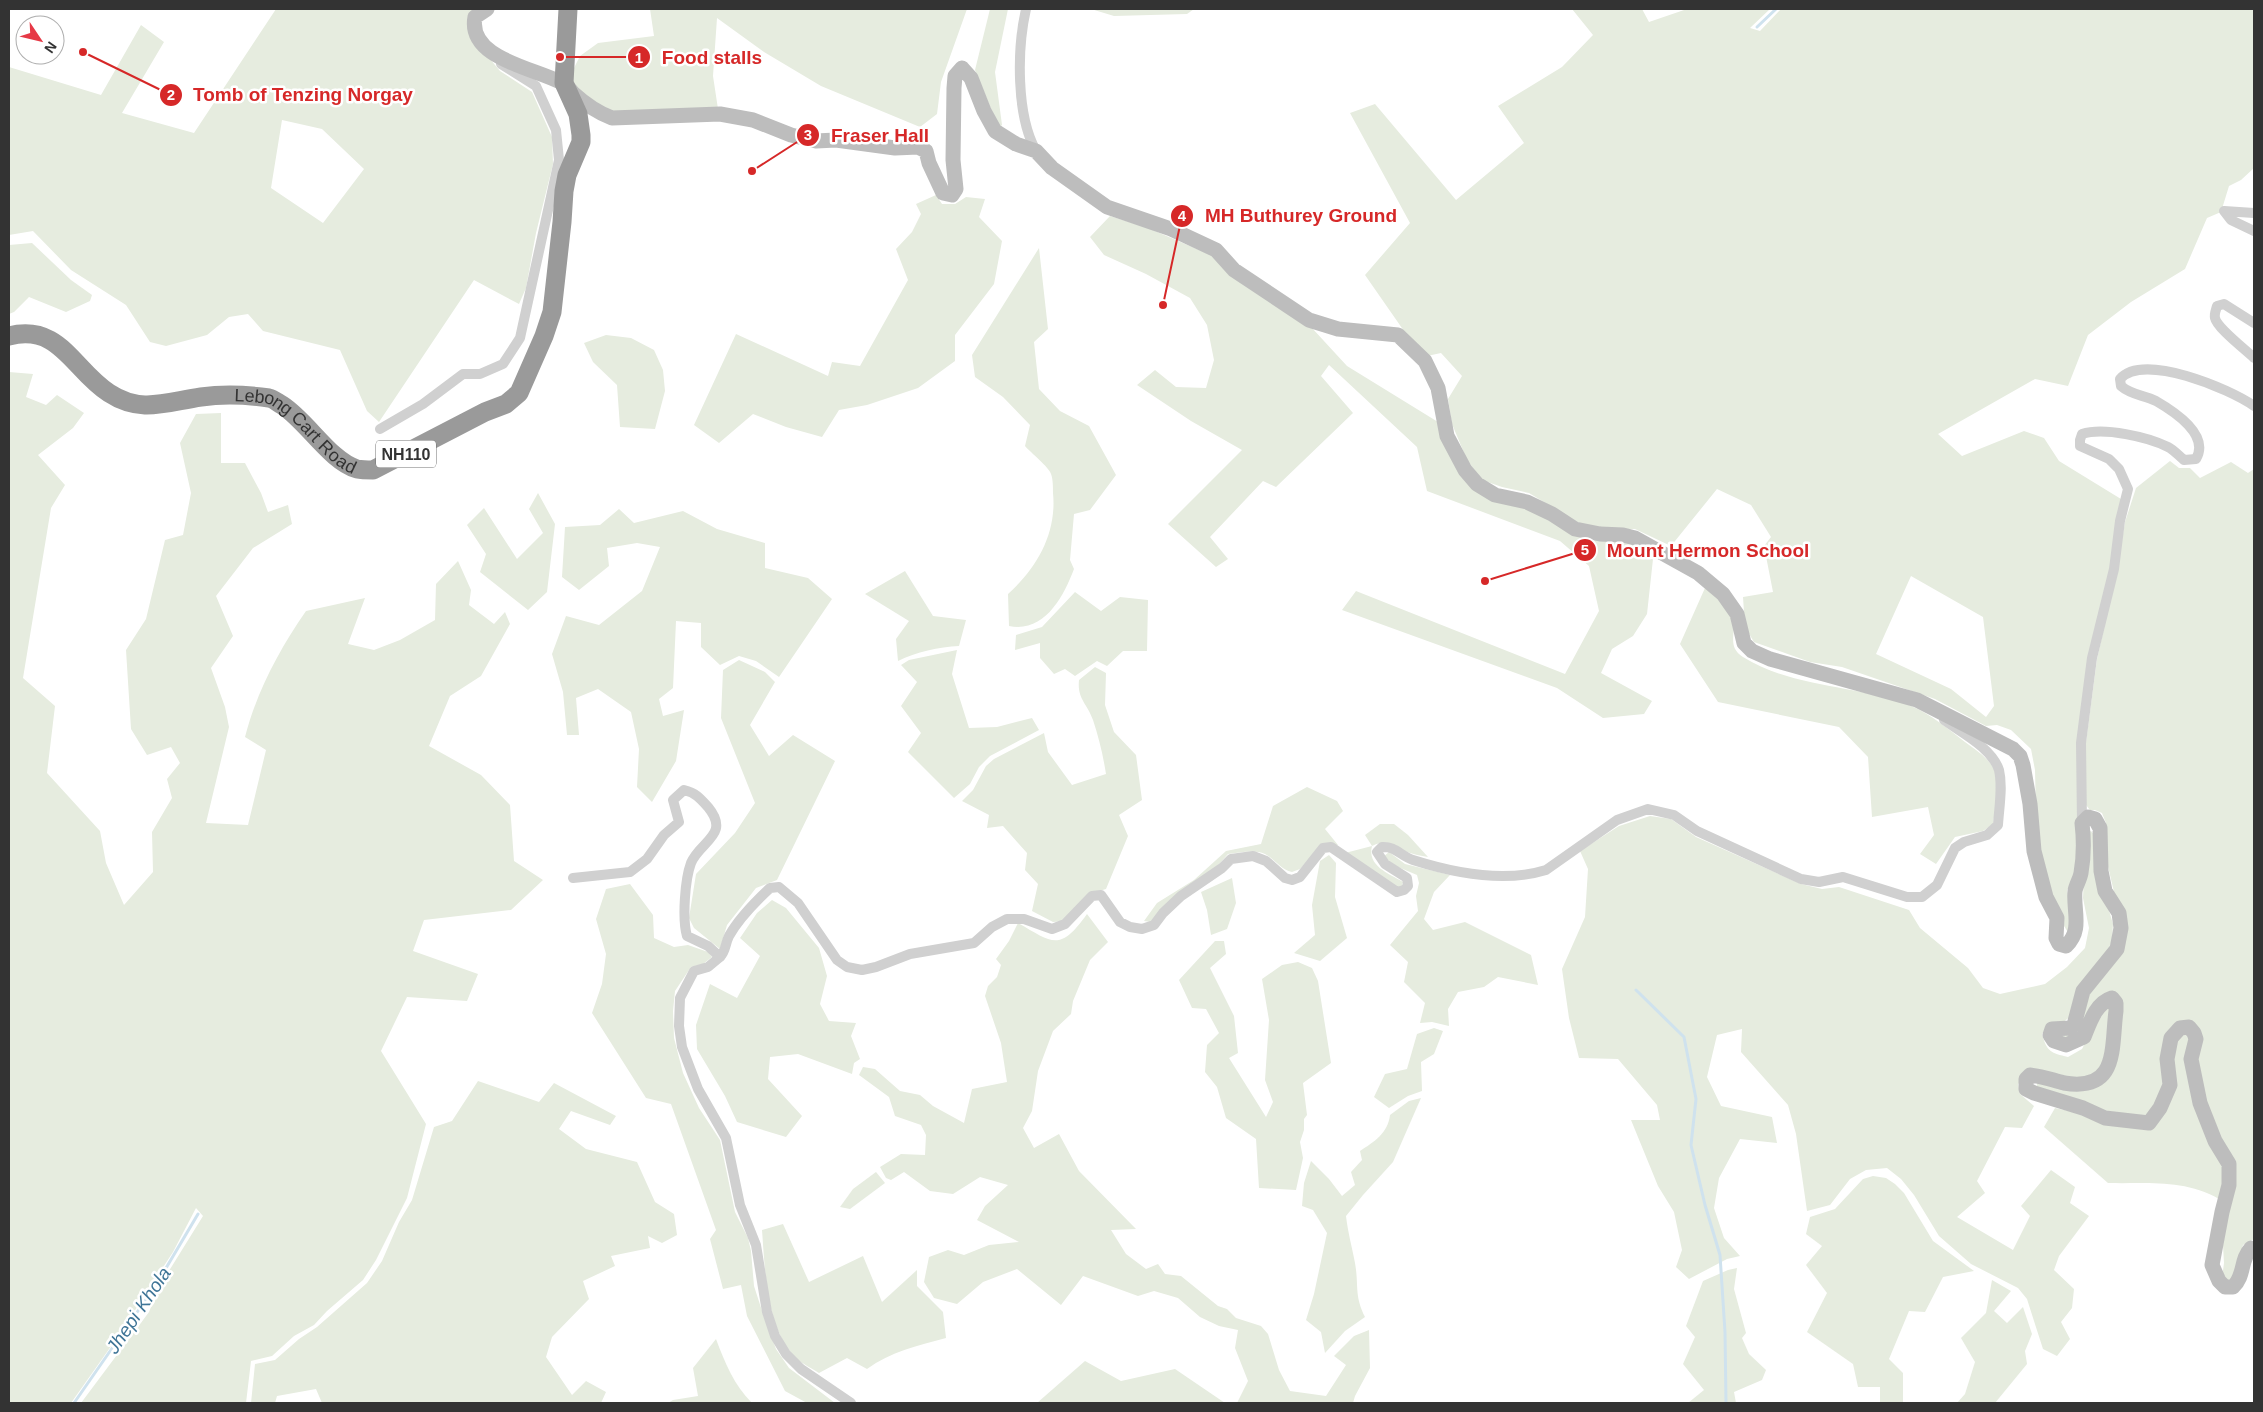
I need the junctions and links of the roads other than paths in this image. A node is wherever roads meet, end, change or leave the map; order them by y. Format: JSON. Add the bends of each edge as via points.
{"nodes":[{"id":1,"x":487,"y":9,"type":"edge"},
{"id":2,"x":568,"y":9,"type":"edge"},
{"id":3,"x":1026,"y":9,"type":"edge"},
{"id":4,"x":481,"y":44,"type":"junction"},
{"id":5,"x":564,"y":83,"type":"junction"},
{"id":6,"x":1036,"y":151,"type":"junction"},
{"id":7,"x":2254,"y":213,"type":"edge"},
{"id":8,"x":2254,"y":231,"type":"edge"},
{"id":9,"x":2254,"y":323,"type":"edge"},
{"id":10,"x":9,"y":336,"type":"edge"},
{"id":11,"x":2254,"y":358,"type":"edge"},
{"id":12,"x":2254,"y":406,"type":"edge"},
{"id":13,"x":380,"y":428,"type":"dead end"},
{"id":14,"x":1918,"y":700,"type":"junction"},
{"id":15,"x":2082,"y":823,"type":"junction"},
{"id":16,"x":572,"y":878,"type":"dead end"},
{"id":17,"x":720,"y":957,"type":"junction"},
{"id":18,"x":2254,"y":1249,"type":"edge"},
{"id":19,"x":851,"y":1403,"type":"edge"}],
"edges":[{"from":1,"to":4,"type":"main road","via":[[475,17],[474,26]]},
{"from":2,"to":5,"type":"highway","name":"Lebong Cart Road","number":"NH110"},
{"from":3,"to":6,"type":"street","via":[[1020,48],[1022,96],[1028,138]]},
{"from":4,"to":5,"type":"main road","via":[[503,58]]},
{"from":4,"to":13,"type":"street","via":[[502,65],[536,86],[556,130],[559,160],[520,338],[503,364],[480,374],[463,374],[423,404]]},
{"from":5,"to":6,"type":"main road","via":[[591,108],[612,118],[720,114],[753,120],[791,136],[816,141],[918,147],[926,151],[943,193],[952,195],[956,189],[954,88],[955,76],[962,68],[995,131]]},
{"from":5,"to":10,"type":"highway","name":"Lebong Cart Road","number":"NH110","via":[[578,114],[581,142],[564,191],[552,312],[519,393],[506,404],[387,464],[373,470],[357,469],[316,437],[293,412],[272,398],[202,397],[147,407],[107,392],[63,348],[44,337],[22,333]]},
{"from":6,"to":14,"type":"main road","via":[[1052,168],[1107,207],[1171,229],[1216,250],[1234,270],[1309,320],[1338,329],[1398,335],[1430,370],[1438,388],[1447,436],[1465,470],[1477,484],[1495,495],[1527,502],[1575,529],[1635,538],[1698,573],[1723,594],[1737,614],[1744,643],[1752,651],[1770,659]]},
{"from":7,"to":8,"type":"street","via":[[2224,211],[2231,220]]},
{"from":9,"to":11,"type":"street","via":[[2224,304],[2217,306],[2215,318],[2219,325]]},
{"from":12,"to":15,"type":"street","via":[[2190,377],[2148,368],[2134,369],[2120,379],[2121,386],[2126,391],[2157,402],[2193,431],[2201,446],[2196,459],[2184,460],[2158,443],[2129,435],[2091,431],[2082,434],[2080,446],[2109,459],[2119,469],[2128,489],[2114,568],[2092,658],[2081,743]]},
{"from":14,"to":15,"type":"main road","via":[[1999,740],[2020,756],[2039,873],[2057,918],[2056,938],[2059,944],[2066,946],[2077,926],[2075,890],[2084,848]]},
{"from":14,"to":17,"type":"street","via":[[1988,754],[1999,770],[2000,790],[1998,825],[1988,835],[1955,848],[1937,885],[1922,897],[1906,896],[1843,878],[1820,882],[1802,879],[1697,831],[1674,814],[1648,809],[1617,820],[1546,870],[1534,874],[1507,877],[1475,874],[1428,865],[1407,858],[1390,846],[1382,847],[1377,852],[1380,859],[1407,878],[1408,886],[1397,892],[1331,847],[1323,848],[1300,877],[1292,880],[1285,878],[1266,861],[1253,856],[1231,859],[1181,896],[1154,925],[1130,927],[1120,922],[1101,895],[1092,896],[1065,924],[1052,929],[1024,919],[1007,919],[974,943],[910,954],[862,970],[847,967],[837,960],[798,903],[778,887],[770,888],[735,928]]},
{"from":15,"to":18,"type":"main road","via":[[2088,817],[2095,819],[2100,828],[2105,891],[2119,913],[2122,928],[2117,949],[2083,991],[2074,1025],[2052,1029],[2050,1035],[2054,1041],[2066,1045],[2084,1037],[2095,1012],[2104,1000],[2112,998],[2116,1003],[2112,1058],[2106,1071],[2090,1084],[2030,1075],[2026,1079],[2026,1089],[2105,1118],[2149,1123],[2170,1085],[2167,1059],[2172,1038],[2180,1028],[2189,1027],[2196,1039],[2191,1059],[2200,1103],[2228,1164],[2229,1185],[2212,1265],[2225,1287],[2233,1287],[2240,1280],[2244,1255]]},
{"from":16,"to":17,"type":"street","via":[[630,872],[647,859],[664,835],[679,822],[673,800],[684,790],[695,792],[715,816],[716,829],[712,839],[692,862],[684,927],[687,936],[708,946]]},
{"from":17,"to":19,"type":"street","via":[[708,967],[694,971],[680,998],[678,1026],[682,1047],[698,1089],[726,1138],[740,1205],[756,1245],[767,1312],[775,1336],[801,1369]]}]}
